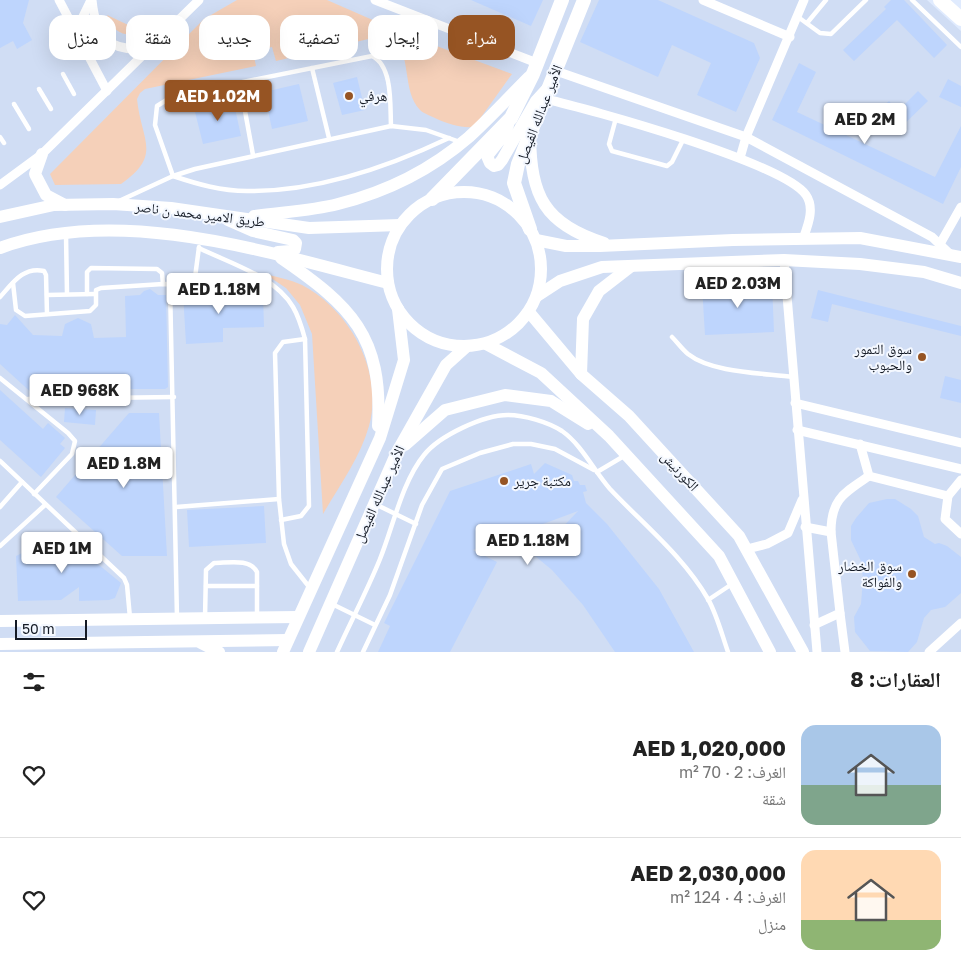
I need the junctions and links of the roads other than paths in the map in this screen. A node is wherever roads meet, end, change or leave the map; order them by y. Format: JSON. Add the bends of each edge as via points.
{"nodes":[{"id":1,"x":92,"y":0,"type":"edge"},
{"id":2,"x":199,"y":0,"type":"edge"},
{"id":3,"x":375,"y":0,"type":"edge"},
{"id":4,"x":562,"y":0,"type":"edge"},
{"id":5,"x":584,"y":0,"type":"edge"},
{"id":6,"x":703,"y":0,"type":"edge"},
{"id":7,"x":804,"y":0,"type":"edge"},
{"id":8,"x":826,"y":0,"type":"edge"},
{"id":9,"x":866,"y":0,"type":"edge"},
{"id":10,"x":912,"y":0,"type":"edge"},
{"id":11,"x":940,"y":0,"type":"edge"},
{"id":12,"x":63,"y":2,"type":"edge"},
{"id":13,"x":68,"y":15,"type":"edge"},
{"id":14,"x":84,"y":15,"type":"edge"},
{"id":15,"x":184,"y":15,"type":"edge"},
{"id":16,"x":798,"y":17,"type":"junction"},
{"id":17,"x":961,"y":19,"type":"edge"},
{"id":18,"x":807,"y":23,"type":"junction"},
{"id":19,"x":790,"y":37,"type":"junction"},
{"id":20,"x":961,"y":47,"type":"edge"},
{"id":21,"x":126,"y":49,"type":"edge"},
{"id":22,"x":90,"y":60,"type":"edge"},
{"id":23,"x":138,"y":60,"type":"edge"},
{"id":24,"x":312,"y":68,"type":"junction"},
{"id":25,"x":535,"y":68,"type":"junction"},
{"id":26,"x":556,"y":71,"type":"junction"},
{"id":27,"x":63,"y":74,"type":"dead end"},
{"id":28,"x":39,"y":89,"type":"dead end"},
{"id":29,"x":107,"y":91,"type":"junction"},
{"id":30,"x":547,"y":93,"type":"junction"},
{"id":31,"x":74,"y":94,"type":"dead end"},
{"id":32,"x":243,"y":100,"type":"dead end"},
{"id":33,"x":14,"y":104,"type":"dead end"},
{"id":34,"x":51,"y":109,"type":"dead end"},
{"id":35,"x":511,"y":118,"type":"junction"},
{"id":36,"x":616,"y":118,"type":"junction"},
{"id":37,"x":391,"y":126,"type":"junction"},
{"id":38,"x":29,"y":128,"type":"dead end"},
{"id":39,"x":530,"y":136,"type":"junction"},
{"id":40,"x":0,"y":137,"type":"edge"},
{"id":41,"x":746,"y":137,"type":"junction"},
{"id":42,"x":329,"y":138,"type":"junction"},
{"id":43,"x":455,"y":140,"type":"junction"},
{"id":44,"x":683,"y":140,"type":"junction"},
{"id":45,"x":4,"y":143,"type":"dead end"},
{"id":46,"x":42,"y":154,"type":"junction"},
{"id":47,"x":253,"y":155,"type":"junction"},
{"id":48,"x":740,"y":158,"type":"junction"},
{"id":49,"x":173,"y":176,"type":"junction"},
{"id":50,"x":0,"y":185,"type":"edge"},
{"id":51,"x":432,"y":199,"type":"junction"},
{"id":52,"x":113,"y":204,"type":"junction"},
{"id":53,"x":65,"y":205,"type":"junction"},
{"id":54,"x":961,"y":207,"type":"edge"},
{"id":55,"x":220,"y":215,"type":"junction"},
{"id":56,"x":0,"y":217,"type":"edge"},
{"id":57,"x":240,"y":218,"type":"junction"},
{"id":58,"x":400,"y":225,"type":"junction"},
{"id":59,"x":66,"y":234,"type":"junction"},
{"id":60,"x":533,"y":234,"type":"junction"},
{"id":61,"x":804,"y":239,"type":"junction"},
{"id":62,"x":200,"y":243,"type":"junction"},
{"id":63,"x":940,"y":244,"type":"junction"},
{"id":64,"x":614,"y":246,"type":"junction"},
{"id":65,"x":0,"y":248,"type":"edge"},
{"id":66,"x":273,"y":252,"type":"junction"},
{"id":67,"x":956,"y":256,"type":"edge"},
{"id":68,"x":784,"y":260,"type":"junction"},
{"id":69,"x":630,"y":267,"type":"junction"},
{"id":70,"x":13,"y":283,"type":"junction"},
{"id":71,"x":388,"y":283,"type":"junction"},
{"id":72,"x":961,"y":283,"type":"edge"},
{"id":73,"x":163,"y":284,"type":"junction"},
{"id":74,"x":170,"y":285,"type":"junction"},
{"id":75,"x":194,"y":285,"type":"junction"},
{"id":76,"x":245,"y":286,"type":"dead end"},
{"id":77,"x":67,"y":294,"type":"junction"},
{"id":78,"x":87,"y":294,"type":"junction"},
{"id":79,"x":95,"y":294,"type":"junction"},
{"id":80,"x":47,"y":295,"type":"junction"},
{"id":81,"x":537,"y":296,"type":"junction"},
{"id":82,"x":0,"y":297,"type":"edge"},
{"id":83,"x":398,"y":309,"type":"junction"},
{"id":84,"x":529,"y":312,"type":"junction"},
{"id":85,"x":47,"y":314,"type":"junction"},
{"id":86,"x":672,"y":337,"type":"dead end"},
{"id":87,"x":305,"y":339,"type":"junction"},
{"id":88,"x":486,"y":344,"type":"junction"},
{"id":89,"x":466,"y":346,"type":"junction"},
{"id":90,"x":581,"y":374,"type":"junction"},
{"id":91,"x":793,"y":377,"type":"junction"},
{"id":92,"x":0,"y":378,"type":"edge"},
{"id":93,"x":174,"y":397,"type":"junction"},
{"id":94,"x":28,"y":399,"type":"junction"},
{"id":95,"x":795,"y":403,"type":"junction"},
{"id":96,"x":797,"y":430,"type":"junction"},
{"id":97,"x":609,"y":436,"type":"junction"},
{"id":98,"x":377,"y":443,"type":"junction"},
{"id":99,"x":961,"y":443,"type":"edge"},
{"id":100,"x":860,"y":444,"type":"junction"},
{"id":101,"x":398,"y":452,"type":"junction"},
{"id":102,"x":626,"y":455,"type":"junction"},
{"id":103,"x":0,"y":461,"type":"edge"},
{"id":104,"x":961,"y":469,"type":"edge"},
{"id":105,"x":598,"y":472,"type":"junction"},
{"id":106,"x":868,"y":476,"type":"junction"},
{"id":107,"x":961,"y":480,"type":"edge"},
{"id":108,"x":22,"y":482,"type":"junction"},
{"id":109,"x":34,"y":494,"type":"junction"},
{"id":110,"x":948,"y":496,"type":"junction"},
{"id":111,"x":803,"y":498,"type":"junction"},
{"id":112,"x":279,"y":499,"type":"junction"},
{"id":113,"x":374,"y":504,"type":"junction"},
{"id":114,"x":46,"y":505,"type":"junction"},
{"id":115,"x":176,"y":507,"type":"junction"},
{"id":116,"x":0,"y":508,"type":"edge"},
{"id":117,"x":397,"y":514,"type":"junction"},
{"id":118,"x":281,"y":520,"type":"junction"},
{"id":119,"x":416,"y":524,"type":"junction"},
{"id":120,"x":805,"y":527,"type":"junction"},
{"id":121,"x":831,"y":532,"type":"junction"},
{"id":122,"x":961,"y":534,"type":"edge"},
{"id":123,"x":0,"y":546,"type":"edge"},
{"id":124,"x":747,"y":549,"type":"junction"},
{"id":125,"x":733,"y":583,"type":"junction"},
{"id":126,"x":206,"y":586,"type":"junction"},
{"id":127,"x":256,"y":586,"type":"junction"},
{"id":128,"x":311,"y":590,"type":"junction"},
{"id":129,"x":708,"y":600,"type":"junction"},
{"id":130,"x":330,"y":603,"type":"junction"},
{"id":131,"x":840,"y":613,"type":"junction"},
{"id":132,"x":354,"y":615,"type":"junction"},
{"id":133,"x":257,"y":617,"type":"junction"},
{"id":134,"x":298,"y":617,"type":"junction"},
{"id":135,"x":177,"y":618,"type":"junction"},
{"id":136,"x":205,"y":618,"type":"junction"},
{"id":137,"x":130,"y":619,"type":"junction"},
{"id":138,"x":0,"y":621,"type":"edge"},
{"id":139,"x":961,"y":623,"type":"edge"},
{"id":140,"x":375,"y":625,"type":"junction"},
{"id":141,"x":814,"y":625,"type":"junction"},
{"id":142,"x":288,"y":640,"type":"junction"},
{"id":143,"x":196,"y":641,"type":"junction"},
{"id":144,"x":0,"y":644,"type":"edge"},
{"id":145,"x":80,"y":647,"type":"edge"},
{"id":146,"x":219,"y":652,"type":"edge"},
{"id":147,"x":283,"y":652,"type":"edge"},
{"id":148,"x":309,"y":652,"type":"edge"},
{"id":149,"x":337,"y":652,"type":"edge"},
{"id":150,"x":363,"y":652,"type":"edge"},
{"id":151,"x":728,"y":652,"type":"edge"},
{"id":152,"x":770,"y":652,"type":"edge"},
{"id":153,"x":804,"y":652,"type":"edge"},
{"id":154,"x":816,"y":652,"type":"edge"},
{"id":155,"x":845,"y":652,"type":"edge"},
{"id":156,"x":929,"y":652,"type":"edge"}],
"edges":[{"from":1,"to":14,"type":"street"},
{"from":1,"to":21,"type":"street","via":[[94,22],[103,36]]},
{"from":2,"to":15,"type":"street"},
{"from":3,"to":25,"type":"street"},
{"from":4,"to":25,"type":"main road","name":"الأمير عبدالله الفيصل"},
{"from":5,"to":26,"type":"main road","name":"الأمير عبدالله الفيصل"},
{"from":6,"to":19,"type":"street"},
{"from":7,"to":16,"type":"street"},
{"from":8,"to":18,"type":"lane"},
{"from":9,"to":18,"type":"lane","via":[[831,34],[820,32]]},
{"from":10,"to":20,"type":"lane"},
{"from":11,"to":17,"type":"main road"},
{"from":12,"to":13,"type":"street"},
{"from":16,"to":18,"type":"lane"},
{"from":16,"to":19,"type":"street"},
{"from":19,"to":41,"type":"street"},
{"from":22,"to":29,"type":"street"},
{"from":23,"to":29,"type":"street"},
{"from":24,"to":37,"type":"lane","via":[[372,56],[380,59],[385,69]]},
{"from":24,"to":42,"type":"lane"},
{"from":24,"to":49,"type":"lane","via":[[173,96],[157,106],[155,125]]},
{"from":25,"to":35,"type":"main road","name":"الأمير عبدالله الفيصل"},
{"from":25,"to":43,"type":"main road"},
{"from":26,"to":30,"type":"main road","name":"الأمير عبدالله الفيصل"},
{"from":26,"to":41,"type":"street"},
{"from":27,"to":31,"type":"lane"},
{"from":28,"to":34,"type":"lane"},
{"from":29,"to":46,"type":"street"},
{"from":30,"to":35,"type":"main road","via":[[536,101],[502,160],[494,166],[487,156],[503,136]]},
{"from":30,"to":36,"type":"street"},
{"from":30,"to":39,"type":"main road","name":"الأمير عبدالله الفيصل"},
{"from":32,"to":47,"type":"lane"},
{"from":33,"to":38,"type":"lane"},
{"from":35,"to":51,"type":"main road","name":"الأمير عبدالله الفيصل"},
{"from":36,"to":44,"type":"street"},
{"from":36,"to":44,"type":"lane","via":[[609,144],[612,151],[667,166]]},
{"from":37,"to":42,"type":"lane"},
{"from":37,"to":43,"type":"lane","via":[[426,130]]},
{"from":39,"to":60,"type":"main road","name":"الأمير عبدالله الفيصل","via":[[514,183]]},
{"from":39,"to":64,"type":"main road","via":[[536,189],[549,211],[563,225]]},
{"from":40,"to":45,"type":"lane"},
{"from":41,"to":48,"type":"street"},
{"from":41,"to":63,"type":"street"},
{"from":42,"to":47,"type":"lane"},
{"from":43,"to":49,"type":"lane","via":[[352,174],[287,189],[247,191],[209,187]]},
{"from":43,"to":57,"type":"main road","via":[[433,164],[370,194],[336,204]]},
{"from":44,"to":48,"type":"street"},
{"from":46,"to":50,"type":"street"},
{"from":46,"to":53,"type":"main road","via":[[35,174],[46,195]]},
{"from":47,"to":49,"type":"lane"},
{"from":48,"to":61,"type":"street","via":[[785,178],[807,196],[810,220]]},
{"from":49,"to":52,"type":"lane"},
{"from":51,"to":58,"type":"main road","via":[[414,210]]},
{"from":51,"to":60,"type":"main road","via":[[453,193],[476,193],[497,199],[515,212]]},
{"from":52,"to":53,"type":"main road","name":"طريق الامير محمد ن ناصر"},
{"from":52,"to":55,"type":"main road","name":"طريق الامير محمد ن ناصر"},
{"from":53,"to":56,"type":"main road","name":"طريق الامير محمد ن ناصر"},
{"from":54,"to":63,"type":"street"},
{"from":55,"to":57,"type":"main road","name":"طريق الامير محمد ن ناصر"},
{"from":55,"to":66,"type":"main road","via":[[253,231],[296,243],[291,251]]},
{"from":57,"to":58,"type":"main road","name":"طريق الامير محمد ن ناصر","via":[[309,228]]},
{"from":58,"to":71,"type":"main road","via":[[387,263]]},
{"from":59,"to":62,"type":"main road","via":[[120,231]]},
{"from":59,"to":65,"type":"main road","via":[[19,241]]},
{"from":59,"to":77,"type":"lane"},
{"from":60,"to":64,"type":"main road","via":[[566,246]]},
{"from":60,"to":81,"type":"main road","via":[[541,268]]},
{"from":61,"to":64,"type":"main road"},
{"from":61,"to":67,"type":"main road","via":[[860,238]]},
{"from":62,"to":66,"type":"main road"},
{"from":62,"to":75,"type":"lane"},
{"from":62,"to":87,"type":"lane","via":[[281,293],[292,305]]},
{"from":63,"to":67,"type":"street"},
{"from":66,"to":71,"type":"main road"},
{"from":66,"to":98,"type":"main road","via":[[324,288],[358,325],[369,346],[379,392]]},
{"from":68,"to":69,"type":"main road"},
{"from":68,"to":72,"type":"main road","via":[[860,264],[924,272]]},
{"from":68,"to":91,"type":"street"},
{"from":69,"to":81,"type":"main road","via":[[602,267],[560,281]]},
{"from":69,"to":90,"type":"main road","via":[[599,291],[583,319]]},
{"from":70,"to":80,"type":"lane","via":[[26,272],[44,271]]},
{"from":70,"to":82,"type":"lane"},
{"from":70,"to":85,"type":"lane","via":[[16,310],[20,314]]},
{"from":71,"to":83,"type":"main road"},
{"from":73,"to":74,"type":"lane"},
{"from":73,"to":78,"type":"lane","via":[[162,273],[157,269],[91,268],[87,272]]},
{"from":73,"to":79,"type":"lane","via":[[101,288]]},
{"from":74,"to":75,"type":"lane"},
{"from":74,"to":93,"type":"lane"},
{"from":75,"to":76,"type":"lane"},
{"from":77,"to":78,"type":"lane"},
{"from":77,"to":80,"type":"lane"},
{"from":78,"to":79,"type":"lane"},
{"from":79,"to":85,"type":"lane","via":[[96,305],[90,312]]},
{"from":80,"to":85,"type":"lane"},
{"from":81,"to":84,"type":"main road"},
{"from":83,"to":89,"type":"main road","via":[[416,329],[439,342]]},
{"from":83,"to":98,"type":"main road","name":"الأمير عبدالله الفيصل","via":[[404,360]]},
{"from":84,"to":88,"type":"main road","via":[[517,326]]},
{"from":84,"to":90,"type":"main road","name":"الكورنيش"},
{"from":86,"to":91,"type":"lane","via":[[689,355],[707,363],[728,369]]},
{"from":87,"to":112,"type":"lane","via":[[283,342],[275,353]]},
{"from":87,"to":118,"type":"lane","via":[[309,506],[301,516]]},
{"from":88,"to":89,"type":"main road"},
{"from":88,"to":97,"type":"main road","name":"الكورنيش","via":[[541,373]]},
{"from":89,"to":101,"type":"main road","name":"الأمير عبدالله الفيصل","via":[[446,365]]},
{"from":90,"to":124,"type":"main road","name":"الكورنيش","via":[[629,416],[740,536]]},
{"from":91,"to":95,"type":"street"},
{"from":92,"to":94,"type":"lane"},
{"from":93,"to":94,"type":"lane"},
{"from":93,"to":115,"type":"lane"},
{"from":94,"to":109,"type":"lane","via":[[68,432],[75,446],[72,454]]},
{"from":95,"to":96,"type":"street"},
{"from":95,"to":99,"type":"street"},
{"from":96,"to":100,"type":"street"},
{"from":96,"to":111,"type":"street"},
{"from":97,"to":101,"type":"main road","via":[[551,402],[505,395],[445,410]]},
{"from":97,"to":102,"type":"main road","name":"الكورنيش"},
{"from":98,"to":128,"type":"main road","name":"الأمير عبدالله الفيصل"},
{"from":100,"to":104,"type":"street"},
{"from":100,"to":106,"type":"street"},
{"from":101,"to":113,"type":"main road","name":"الأمير عبدالله الفيصل"},
{"from":102,"to":105,"type":"lane"},
{"from":102,"to":125,"type":"main road","name":"الكورنيش","via":[[719,556]]},
{"from":103,"to":108,"type":"lane"},
{"from":105,"to":117,"type":"lane","via":[[573,440],[561,431],[543,422],[507,415],[456,431],[433,445],[412,476]]},
{"from":105,"to":119,"type":"lane","via":[[547,446],[513,444],[480,453],[442,469]]},
{"from":105,"to":129,"type":"lane","via":[[609,488],[669,546]]},
{"from":106,"to":110,"type":"street"},
{"from":106,"to":121,"type":"street","via":[[837,501],[831,517]]},
{"from":107,"to":110,"type":"street"},
{"from":108,"to":109,"type":"lane"},
{"from":108,"to":116,"type":"lane"},
{"from":109,"to":114,"type":"lane"},
{"from":110,"to":122,"type":"street","via":[[944,519]]},
{"from":111,"to":120,"type":"street"},
{"from":111,"to":124,"type":"street","via":[[788,533],[767,544]]},
{"from":112,"to":115,"type":"lane"},
{"from":112,"to":118,"type":"lane"},
{"from":113,"to":117,"type":"lane"},
{"from":113,"to":130,"type":"main road","name":"الأمير عبدالله الفيصل"},
{"from":114,"to":123,"type":"lane"},
{"from":114,"to":137,"type":"lane","via":[[124,578],[128,585]]},
{"from":115,"to":135,"type":"lane"},
{"from":117,"to":119,"type":"lane"},
{"from":117,"to":132,"type":"lane"},
{"from":118,"to":128,"type":"lane","via":[[286,555]]},
{"from":119,"to":140,"type":"lane","via":[[390,595]]},
{"from":120,"to":121,"type":"street"},
{"from":120,"to":141,"type":"street"},
{"from":121,"to":131,"type":"street"},
{"from":124,"to":153,"type":"main road","name":"الكورنيش"},
{"from":125,"to":129,"type":"lane"},
{"from":125,"to":152,"type":"main road","name":"الكورنيش"},
{"from":126,"to":127,"type":"lane"},
{"from":126,"to":127,"type":"lane","via":[[206,570],[214,563],[248,563],[257,572]]},
{"from":126,"to":136,"type":"lane"},
{"from":127,"to":133,"type":"lane"},
{"from":128,"to":134,"type":"main road","name":"الأمير عبدالله الفيصل"},
{"from":129,"to":151,"type":"lane"},
{"from":130,"to":132,"type":"lane"},
{"from":130,"to":148,"type":"main road","name":"الأمير عبدالله الفيصل"},
{"from":131,"to":141,"type":"street"},
{"from":131,"to":155,"type":"street"},
{"from":132,"to":140,"type":"lane"},
{"from":132,"to":149,"type":"lane"},
{"from":133,"to":134,"type":"main road"},
{"from":133,"to":136,"type":"main road"},
{"from":134,"to":142,"type":"main road","name":"الأمير عبدالله الفيصل"},
{"from":135,"to":136,"type":"main road"},
{"from":135,"to":137,"type":"main road"},
{"from":137,"to":138,"type":"main road"},
{"from":139,"to":156,"type":"street"},
{"from":140,"to":150,"type":"lane"},
{"from":141,"to":154,"type":"street"},
{"from":142,"to":143,"type":"main road"},
{"from":142,"to":147,"type":"main road"},
{"from":143,"to":145,"type":"main road"},
{"from":143,"to":146,"type":"main road"},
{"from":144,"to":145,"type":"main road"}]}
